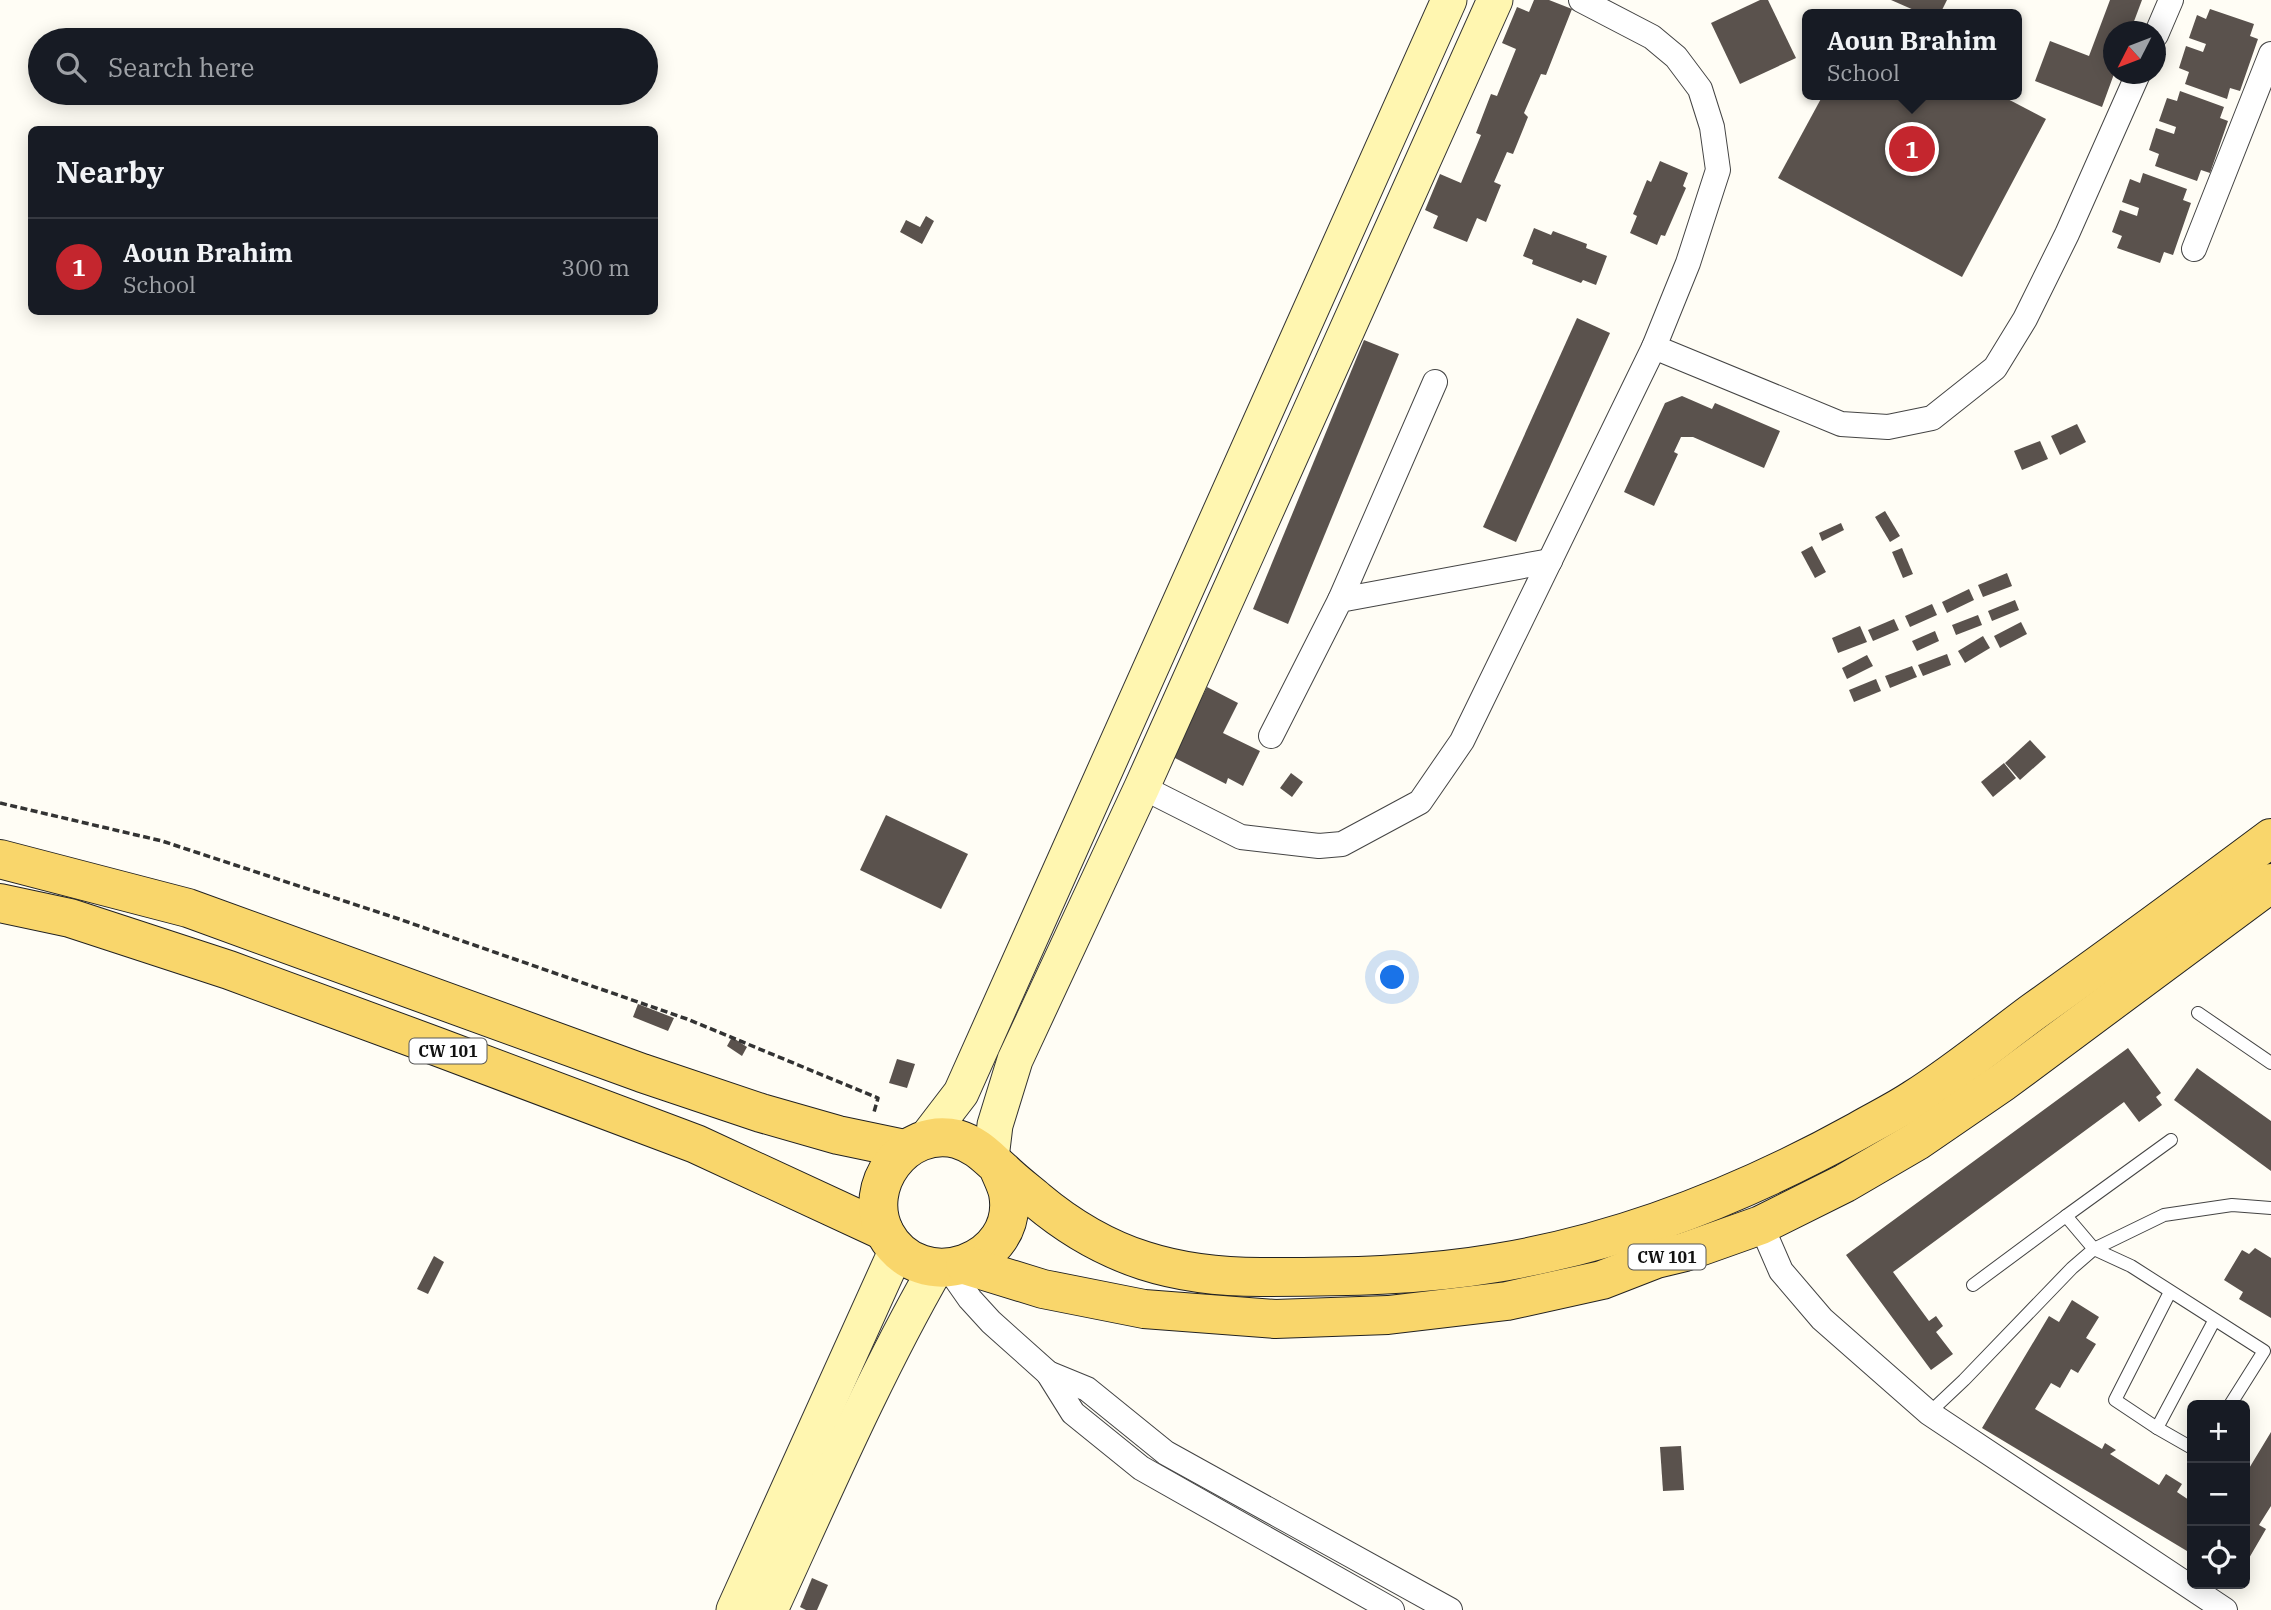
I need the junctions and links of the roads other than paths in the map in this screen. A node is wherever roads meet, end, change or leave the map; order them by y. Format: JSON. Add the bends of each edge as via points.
{"nodes":[{"id":1,"x":1449,"y":0,"type":"edge"},
{"id":2,"x":1495,"y":0,"type":"edge"},
{"id":3,"x":1581,"y":0,"type":"edge"},
{"id":4,"x":2171,"y":0,"type":"edge"},
{"id":5,"x":2161,"y":21,"type":"edge"},
{"id":6,"x":2271,"y":54,"type":"edge"},
{"id":7,"x":2134,"y":84,"type":"edge"},
{"id":8,"x":2193,"y":248,"type":"dead end"},
{"id":9,"x":1654,"y":347,"type":"junction"},
{"id":10,"x":1435,"y":382,"type":"dead end"},
{"id":11,"x":1549,"y":561,"type":"junction"},
{"id":12,"x":1340,"y":600,"type":"junction"},
{"id":13,"x":1271,"y":736,"type":"dead end"},
{"id":14,"x":1142,"y":787,"type":"junction"},
{"id":15,"x":2271,"y":838,"type":"edge"},
{"id":16,"x":0,"y":859,"type":"edge"},
{"id":17,"x":2271,"y":883,"type":"edge"},
{"id":18,"x":0,"y":903,"type":"edge"},
{"id":19,"x":2198,"y":1013,"type":"dead end"},
{"id":20,"x":2271,"y":1063,"type":"edge"},
{"id":21,"x":2171,"y":1140,"type":"dead end"},
{"id":22,"x":915,"y":1145,"type":"junction"},
{"id":23,"x":994,"y":1163,"type":"junction"},
{"id":24,"x":2271,"y":1208,"type":"edge"},
{"id":25,"x":2066,"y":1216,"type":"junction"},
{"id":26,"x":1761,"y":1225,"type":"junction"},
{"id":27,"x":891,"y":1240,"type":"junction"},
{"id":28,"x":2094,"y":1250,"type":"junction"},
{"id":29,"x":950,"y":1267,"type":"junction"},
{"id":30,"x":1973,"y":1285,"type":"dead end"},
{"id":31,"x":2170,"y":1292,"type":"junction"},
{"id":32,"x":2214,"y":1321,"type":"junction"},
{"id":33,"x":1048,"y":1373,"type":"junction"},
{"id":34,"x":2233,"y":1400,"type":"edge"},
{"id":35,"x":1929,"y":1413,"type":"junction"},
{"id":36,"x":2157,"y":1428,"type":"junction"},
{"id":37,"x":2187,"y":1445,"type":"edge"},
{"id":38,"x":734,"y":1610,"type":"edge"},
{"id":39,"x":770,"y":1610,"type":"edge"},
{"id":40,"x":1392,"y":1610,"type":"edge"},
{"id":41,"x":1450,"y":1610,"type":"edge"},
{"id":42,"x":2225,"y":1610,"type":"edge"}],
"edges":[{"from":1,"to":22,"type":"main road","via":[[961,1093]]},
{"from":2,"to":14,"type":"main road"},
{"from":3,"to":9,"type":"street","via":[[1652,37],[1676,57],[1700,89],[1712,127],[1718,170]]},
{"from":4,"to":5,"type":"street"},
{"from":6,"to":8,"type":"street"},
{"from":7,"to":9,"type":"street","via":[[2025,319],[1995,368],[1932,418],[1888,427],[1841,424]]},
{"from":9,"to":11,"type":"street"},
{"from":10,"to":12,"type":"street"},
{"from":11,"to":12,"type":"street"},
{"from":11,"to":14,"type":"street","via":[[1462,741],[1420,802],[1342,844],[1319,846],[1241,838]]},
{"from":12,"to":13,"type":"street"},
{"from":14,"to":23,"type":"main road","via":[[1015,1060],[995,1125]]},
{"from":15,"to":23,"type":"main road","number":"CW 101","via":[[1914,1100],[1759,1182],[1679,1215],[1577,1245],[1497,1263],[1383,1276],[1193,1274],[1121,1254],[1059,1218]]},
{"from":16,"to":22,"type":"main road","number":"CW 101","via":[[188,908],[761,1113],[864,1140]]},
{"from":17,"to":26,"type":"main road","number":"CW 101","via":[[1917,1141]]},
{"from":18,"to":27,"type":"main road","number":"CW 101","via":[[70,918],[229,970],[696,1144]]},
{"from":19,"to":20,"type":"lane"},
{"from":21,"to":25,"type":"lane"},
{"from":22,"to":23,"type":"main road","via":[[962,1140],[982,1150]]},
{"from":22,"to":27,"type":"main road","via":[[889,1166],[880,1186],[878,1209]]},
{"from":23,"to":29,"type":"main road","via":[[1008,1193],[1007,1216],[999,1237],[985,1254]]},
{"from":24,"to":28,"type":"lane","via":[[2232,1205],[2164,1215]]},
{"from":25,"to":28,"type":"lane"},
{"from":25,"to":30,"type":"lane"},
{"from":26,"to":29,"type":"main road","number":"CW 101","via":[[1602,1280],[1507,1301],[1388,1315],[1275,1319],[1144,1309]]},
{"from":26,"to":35,"type":"street","via":[[1781,1271],[1822,1319]]},
{"from":27,"to":29,"type":"main road","via":[[916,1262]]},
{"from":27,"to":38,"type":"main road"},
{"from":28,"to":31,"type":"lane","via":[[2131,1266]]},
{"from":28,"to":35,"type":"lane"},
{"from":29,"to":33,"type":"street","via":[[991,1322]]},
{"from":29,"to":39,"type":"main road","via":[[902,1327]]},
{"from":31,"to":32,"type":"lane"},
{"from":31,"to":36,"type":"lane","via":[[2115,1400]]},
{"from":32,"to":34,"type":"lane","via":[[2264,1351]]},
{"from":32,"to":36,"type":"lane"},
{"from":33,"to":40,"type":"street","via":[[1073,1413],[1141,1468]]},
{"from":33,"to":41,"type":"street","via":[[1087,1389],[1166,1453]]},
{"from":35,"to":42,"type":"street"},
{"from":36,"to":37,"type":"lane"}]}
